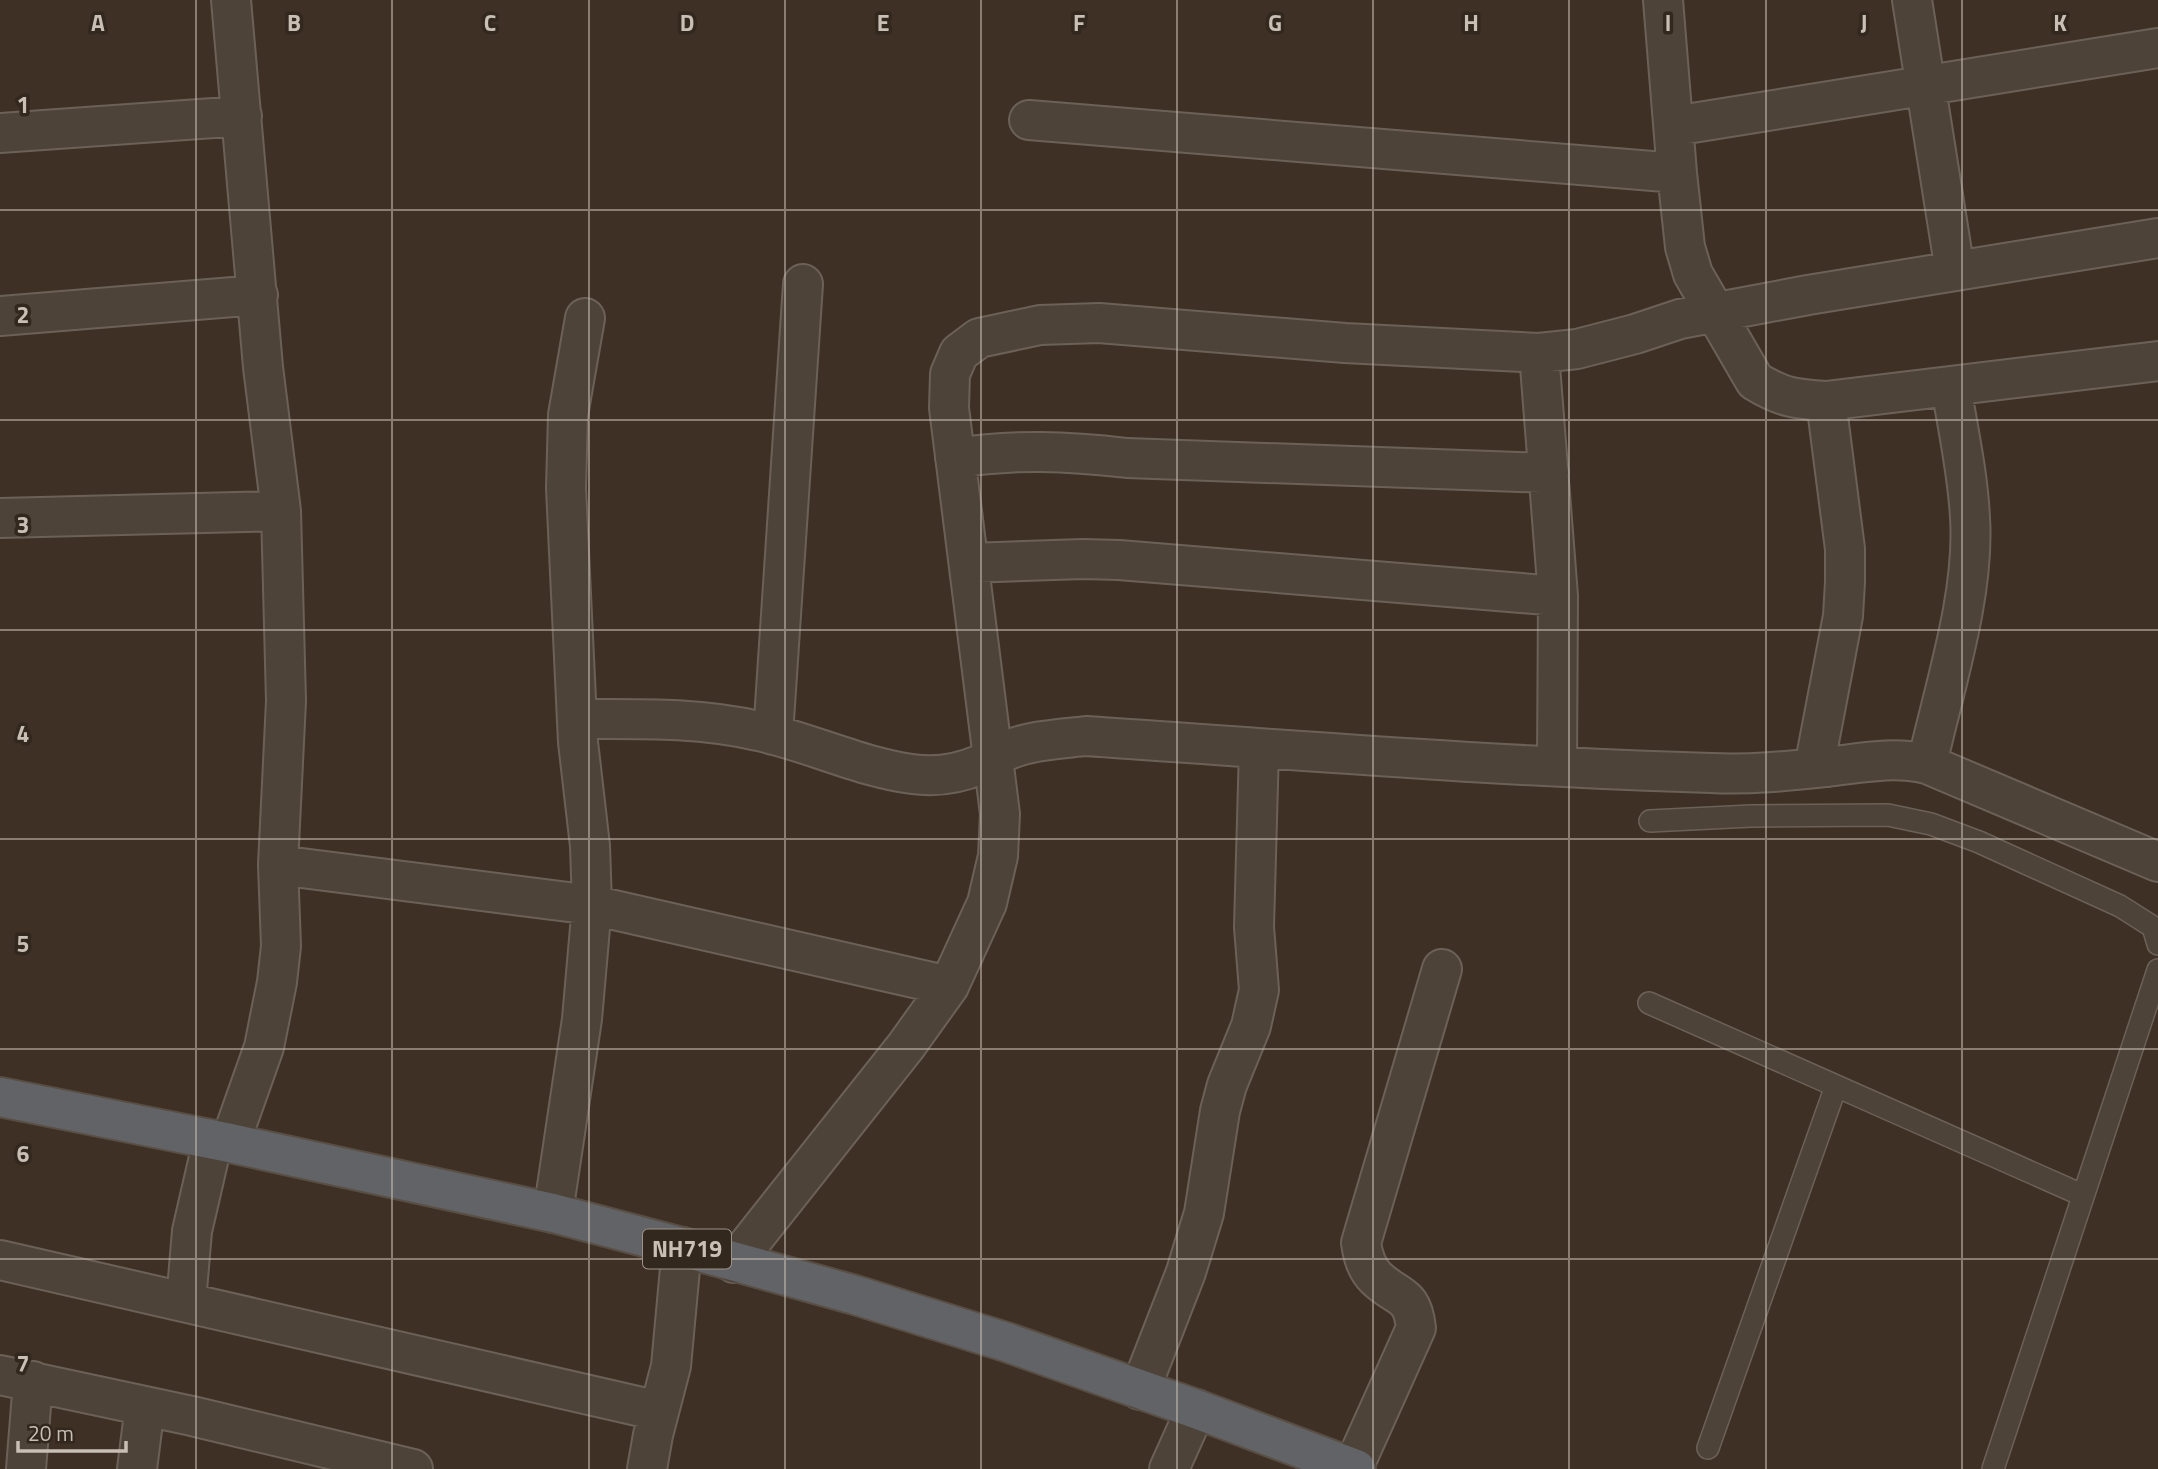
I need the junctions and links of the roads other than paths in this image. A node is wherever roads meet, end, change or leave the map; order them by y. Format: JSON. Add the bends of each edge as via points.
{"nodes":[{"id":1,"x":231,"y":0,"type":"edge"},
{"id":2,"x":1663,"y":0,"type":"edge"},
{"id":3,"x":1912,"y":0,"type":"edge"},
{"id":4,"x":2158,"y":48,"type":"edge"},
{"id":5,"x":1927,"y":87,"type":"junction"},
{"id":6,"x":242,"y":116,"type":"junction"},
{"id":7,"x":1029,"y":120,"type":"dead end"},
{"id":8,"x":1674,"y":126,"type":"junction"},
{"id":9,"x":0,"y":133,"type":"edge"},
{"id":10,"x":1676,"y":173,"type":"junction"},
{"id":11,"x":2158,"y":238,"type":"edge"},
{"id":12,"x":1955,"y":271,"type":"junction"},
{"id":13,"x":803,"y":284,"type":"dead end"},
{"id":14,"x":258,"y":295,"type":"junction"},
{"id":15,"x":1715,"y":313,"type":"junction"},
{"id":16,"x":0,"y":316,"type":"edge"},
{"id":17,"x":585,"y":318,"type":"dead end"},
{"id":18,"x":1539,"y":353,"type":"junction"},
{"id":19,"x":2158,"y":361,"type":"edge"},
{"id":20,"x":1951,"y":386,"type":"junction"},
{"id":21,"x":1826,"y":401,"type":"junction"},
{"id":22,"x":956,"y":458,"type":"junction"},
{"id":23,"x":1549,"y":473,"type":"junction"},
{"id":24,"x":281,"y":511,"type":"junction"},
{"id":25,"x":0,"y":518,"type":"edge"},
{"id":26,"x":969,"y":563,"type":"junction"},
{"id":27,"x":1558,"y":596,"type":"junction"},
{"id":28,"x":578,"y":719,"type":"junction"},
{"id":29,"x":773,"y":735,"type":"junction"},
{"id":30,"x":1259,"y":748,"type":"junction"},
{"id":31,"x":993,"y":757,"type":"junction"},
{"id":32,"x":1927,"y":764,"type":"junction"},
{"id":33,"x":1557,"y":766,"type":"junction"},
{"id":34,"x":1814,"y":768,"type":"junction"},
{"id":35,"x":1650,"y":821,"type":"dead end"},
{"id":36,"x":2158,"y":862,"type":"edge"},
{"id":37,"x":278,"y":865,"type":"junction"},
{"id":38,"x":592,"y":905,"type":"junction"},
{"id":39,"x":2158,"y":944,"type":"edge"},
{"id":40,"x":1442,"y":969,"type":"dead end"},
{"id":41,"x":2158,"y":970,"type":"edge"},
{"id":42,"x":949,"y":986,"type":"junction"},
{"id":43,"x":1649,"y":1003,"type":"dead end"},
{"id":44,"x":1836,"y":1086,"type":"junction"},
{"id":45,"x":0,"y":1097,"type":"edge"},
{"id":46,"x":222,"y":1142,"type":"junction"},
{"id":47,"x":2082,"y":1195,"type":"junction"},
{"id":48,"x":554,"y":1213,"type":"junction"},
{"id":49,"x":682,"y":1247,"type":"junction"},
{"id":50,"x":0,"y":1260,"type":"edge"},
{"id":51,"x":734,"y":1263,"type":"junction"},
{"id":52,"x":186,"y":1302,"type":"junction"},
{"id":53,"x":17,"y":1378,"type":"edge"},
{"id":54,"x":1140,"y":1390,"type":"junction"},
{"id":55,"x":145,"y":1406,"type":"junction"},
{"id":56,"x":1196,"y":1409,"type":"junction"},
{"id":57,"x":659,"y":1411,"type":"junction"},
{"id":58,"x":1708,"y":1448,"type":"dead end"},
{"id":59,"x":271,"y":1453,"type":"edge"},
{"id":60,"x":362,"y":1463,"type":"edge"},
{"id":61,"x":1355,"y":1468,"type":"edge"},
{"id":62,"x":26,"y":1469,"type":"edge"},
{"id":63,"x":137,"y":1469,"type":"edge"},
{"id":64,"x":413,"y":1469,"type":"edge"},
{"id":65,"x":647,"y":1469,"type":"edge"},
{"id":66,"x":1169,"y":1469,"type":"edge"},
{"id":67,"x":1993,"y":1469,"type":"edge"}],
"edges":[{"from":1,"to":6,"type":"street"},
{"from":2,"to":8,"type":"street"},
{"from":3,"to":5,"type":"street"},
{"from":4,"to":5,"type":"street"},
{"from":5,"to":8,"type":"street"},
{"from":5,"to":12,"type":"street"},
{"from":6,"to":9,"type":"street"},
{"from":6,"to":14,"type":"street"},
{"from":7,"to":10,"type":"street"},
{"from":8,"to":10,"type":"street"},
{"from":10,"to":15,"type":"street","via":[[1685,247],[1693,274]]},
{"from":11,"to":12,"type":"street"},
{"from":12,"to":15,"type":"street"},
{"from":13,"to":29,"type":"street"},
{"from":14,"to":16,"type":"street"},
{"from":14,"to":24,"type":"street"},
{"from":15,"to":18,"type":"street","via":[[1577,349]]},
{"from":15,"to":21,"type":"street","via":[[1755,381],[1791,399]]},
{"from":17,"to":28,"type":"street","via":[[566,454]]},
{"from":18,"to":22,"type":"street","via":[[1099,323],[1040,324],[979,338],[959,353],[950,373],[949,408]]},
{"from":18,"to":23,"type":"street"},
{"from":19,"to":20,"type":"street"},
{"from":20,"to":21,"type":"street"},
{"from":20,"to":32,"type":"street","via":[[1970,518],[1969,564]]},
{"from":21,"to":34,"type":"street","via":[[1845,582],[1843,616]]},
{"from":22,"to":23,"type":"street","via":[[1025,450],[1127,458]]},
{"from":22,"to":26,"type":"street"},
{"from":23,"to":27,"type":"street"},
{"from":24,"to":25,"type":"street"},
{"from":24,"to":37,"type":"street","via":[[286,701]]},
{"from":26,"to":27,"type":"street","via":[[1119,560]]},
{"from":26,"to":31,"type":"street"},
{"from":27,"to":33,"type":"street"},
{"from":28,"to":29,"type":"street","via":[[663,719],[722,724]]},
{"from":28,"to":38,"type":"street"},
{"from":29,"to":31,"type":"street","via":[[911,774],[960,772]]},
{"from":30,"to":31,"type":"street","via":[[1086,736],[1044,741]]},
{"from":30,"to":33,"type":"street"},
{"from":30,"to":54,"type":"street","via":[[1254,927],[1259,990],[1220,1111],[1204,1213]]},
{"from":31,"to":42,"type":"street","via":[[1000,814],[998,856],[987,902]]},
{"from":32,"to":34,"type":"street","via":[[1903,759]]},
{"from":32,"to":36,"type":"street"},
{"from":33,"to":34,"type":"street","via":[[1727,774]]},
{"from":35,"to":39,"type":"lane","via":[[1888,815],[1931,824],[2120,906],[2153,927]]},
{"from":37,"to":38,"type":"street"},
{"from":37,"to":46,"type":"street","via":[[281,946],[272,1015],[264,1047]]},
{"from":38,"to":42,"type":"street"},
{"from":38,"to":48,"type":"street","via":[[582,1019]]},
{"from":40,"to":61,"type":"street","via":[[1360,1243],[1364,1262],[1376,1278],[1414,1309],[1416,1328]]},
{"from":41,"to":47,"type":"lane"},
{"from":42,"to":51,"type":"street"},
{"from":43,"to":44,"type":"lane"},
{"from":44,"to":47,"type":"lane"},
{"from":44,"to":58,"type":"lane"},
{"from":45,"to":46,"type":"highway","number":"NH719"},
{"from":46,"to":48,"type":"highway","number":"NH719"},
{"from":46,"to":52,"type":"street","via":[[192,1231]]},
{"from":47,"to":67,"type":"lane"},
{"from":48,"to":49,"type":"highway","number":"NH719"},
{"from":49,"to":51,"type":"highway","number":"NH719"},
{"from":49,"to":57,"type":"street","via":[[671,1366]]},
{"from":50,"to":52,"type":"street"},
{"from":51,"to":54,"type":"highway","number":"NH719","via":[[926,1317]]},
{"from":52,"to":57,"type":"street"},
{"from":53,"to":55,"type":"street"},
{"from":53,"to":62,"type":"street"},
{"from":54,"to":56,"type":"highway","number":"NH719"},
{"from":55,"to":59,"type":"street"},
{"from":55,"to":63,"type":"street"},
{"from":56,"to":61,"type":"highway","number":"NH719"},
{"from":56,"to":66,"type":"street"},
{"from":57,"to":65,"type":"street"},
{"from":59,"to":60,"type":"street"},
{"from":60,"to":64,"type":"street"}]}
